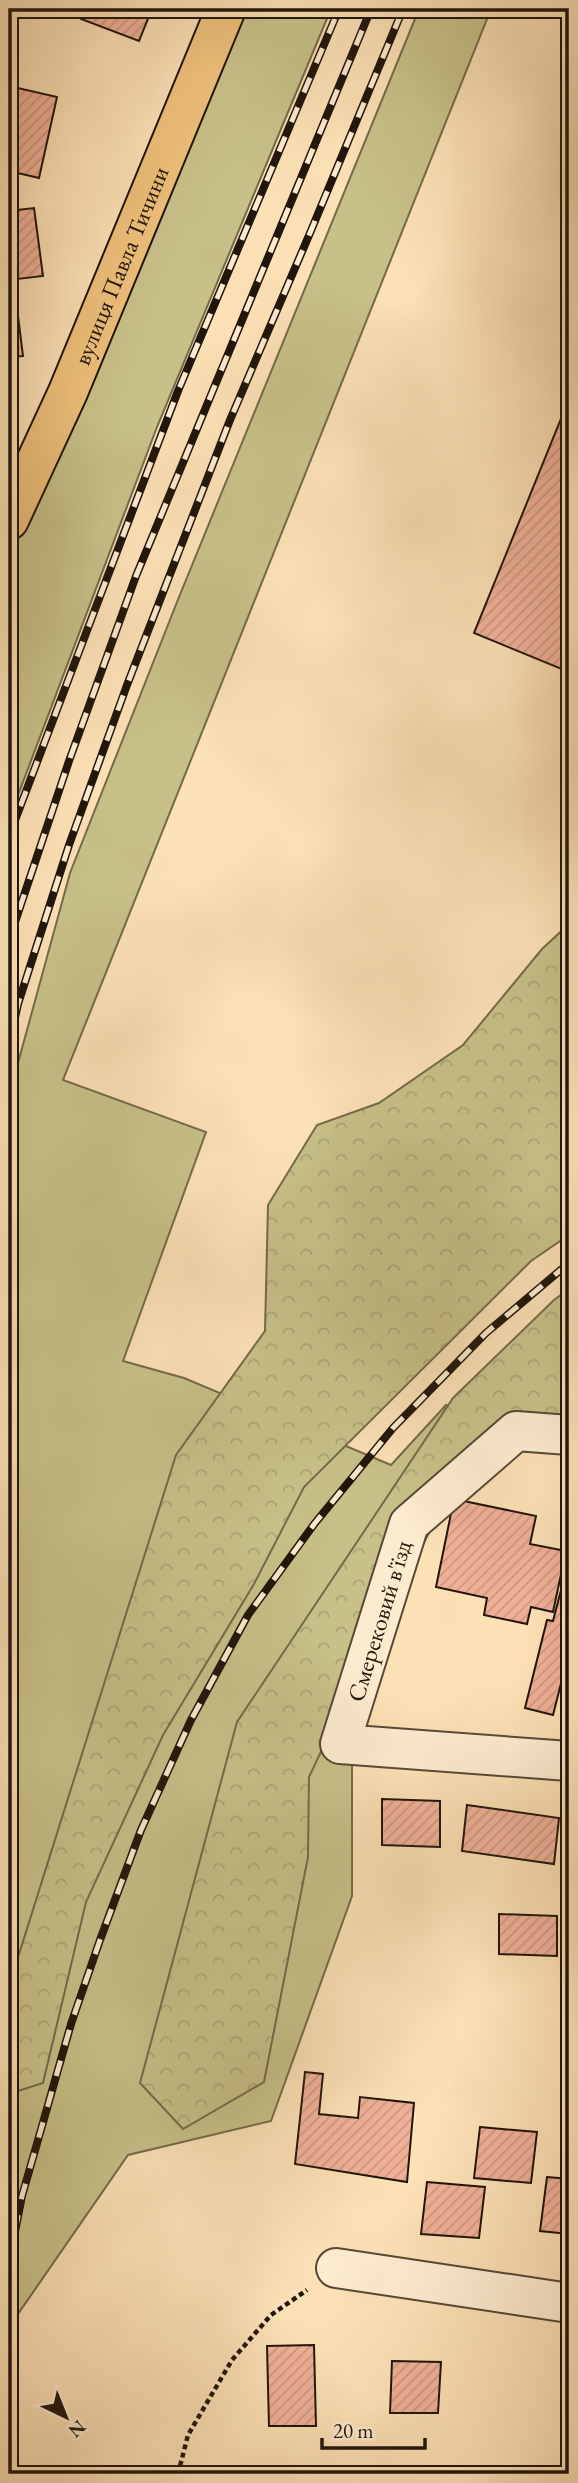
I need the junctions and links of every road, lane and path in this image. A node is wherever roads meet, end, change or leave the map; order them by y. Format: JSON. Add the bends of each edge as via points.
{"nodes":[{"id":1,"x":226,"y":9,"type":"edge"},
{"id":2,"x":9,"y":520,"type":"edge"},
{"id":3,"x":569,"y":1435,"type":"edge"},
{"id":4,"x":569,"y":1761,"type":"edge"},
{"id":5,"x":336,"y":2269,"type":"joint"},
{"id":6,"x":569,"y":2303,"type":"edge"},
{"id":7,"x":178,"y":2474,"type":"edge"}],
"edges":[{"from":1,"to":2,"type":"main road","name":"вулиця Павла Тичини","via":[[68,393]]},
{"from":3,"to":4,"type":"street","name":"Смерековий в'їзд","via":[[516,1431],[408,1524],[340,1744]]},
{"from":5,"to":6,"type":"street"},
{"from":5,"to":7,"type":"path","via":[[271,2315],[232,2360],[188,2435]]}]}
